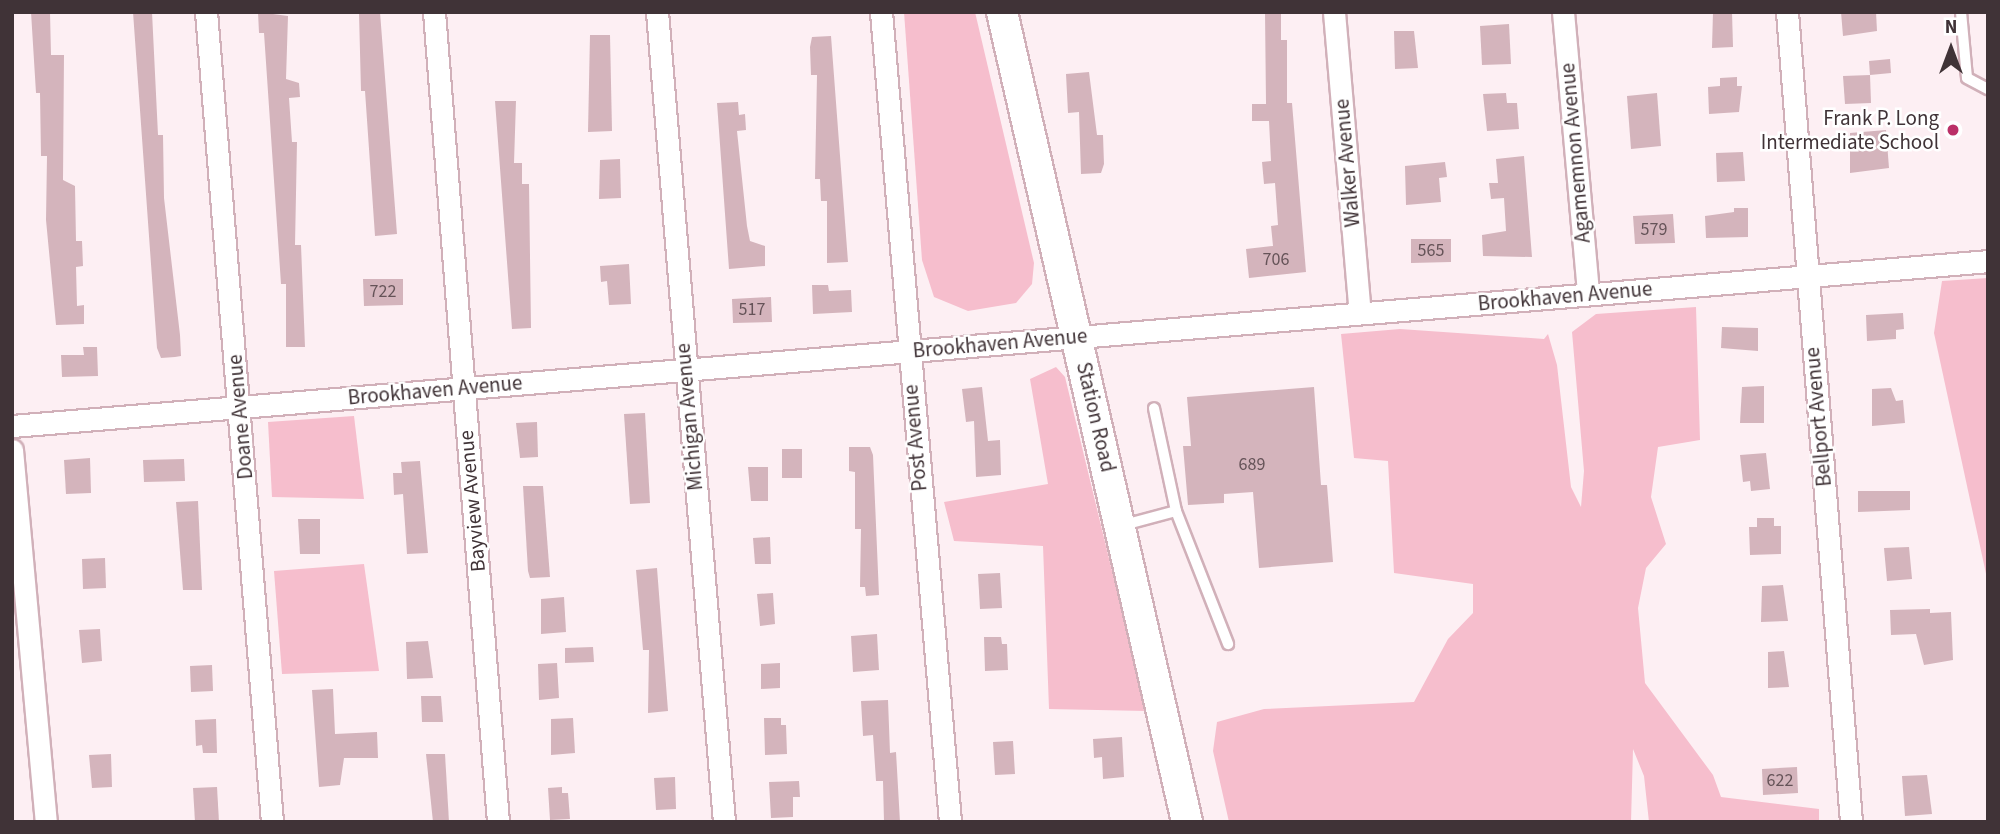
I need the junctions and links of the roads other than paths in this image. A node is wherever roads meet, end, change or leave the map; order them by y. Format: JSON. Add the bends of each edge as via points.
{"nodes":[{"id":1,"x":206,"y":12,"type":"edge"},
{"id":2,"x":434,"y":12,"type":"edge"},
{"id":3,"x":657,"y":12,"type":"edge"},
{"id":4,"x":881,"y":12,"type":"edge"},
{"id":5,"x":1002,"y":12,"type":"edge"},
{"id":6,"x":1334,"y":12,"type":"edge"},
{"id":7,"x":1563,"y":12,"type":"edge"},
{"id":8,"x":1787,"y":12,"type":"edge"},
{"id":9,"x":1961,"y":12,"type":"edge"},
{"id":10,"x":1988,"y":89,"type":"edge"},
{"id":11,"x":1988,"y":261,"type":"edge"},
{"id":12,"x":1807,"y":276,"type":"junction"},
{"id":13,"x":1588,"y":294,"type":"junction"},
{"id":14,"x":1360,"y":313,"type":"junction"},
{"id":15,"x":1078,"y":337,"type":"junction"},
{"id":16,"x":907,"y":351,"type":"junction"},
{"id":17,"x":685,"y":370,"type":"junction"},
{"id":18,"x":463,"y":388,"type":"junction"},
{"id":19,"x":239,"y":407,"type":"junction"},
{"id":20,"x":1154,"y":408,"type":"dead end"},
{"id":21,"x":12,"y":426,"type":"edge"},
{"id":22,"x":12,"y":450,"type":"edge"},
{"id":23,"x":1175,"y":511,"type":"junction"},
{"id":24,"x":1120,"y":526,"type":"junction"},
{"id":25,"x":1228,"y":645,"type":"dead end"},
{"id":26,"x":46,"y":822,"type":"edge"},
{"id":27,"x":272,"y":822,"type":"edge"},
{"id":28,"x":498,"y":822,"type":"edge"},
{"id":29,"x":724,"y":822,"type":"edge"},
{"id":30,"x":950,"y":822,"type":"edge"},
{"id":31,"x":1187,"y":822,"type":"edge"},
{"id":32,"x":1852,"y":822,"type":"edge"}],
"edges":[{"from":1,"to":19,"type":"street","name":"Doane Avenue"},
{"from":2,"to":18,"type":"street","name":"Bayview Avenue"},
{"from":3,"to":17,"type":"street","name":"Michigan Avenue"},
{"from":4,"to":16,"type":"street","name":"Post Avenue"},
{"from":5,"to":15,"type":"main road","name":"Station Road"},
{"from":6,"to":14,"type":"street","name":"Walker Avenue"},
{"from":7,"to":13,"type":"street","name":"Agamemnon Avenue"},
{"from":8,"to":12,"type":"street","name":"Bellport Avenue"},
{"from":9,"to":10,"type":"lane","via":[[1966,78]]},
{"from":11,"to":12,"type":"street","name":"Brookhaven Avenue"},
{"from":12,"to":13,"type":"street","name":"Brookhaven Avenue"},
{"from":12,"to":32,"type":"street","name":"Bellport Avenue"},
{"from":13,"to":14,"type":"street","name":"Brookhaven Avenue"},
{"from":14,"to":15,"type":"street","name":"Brookhaven Avenue"},
{"from":15,"to":16,"type":"street","name":"Brookhaven Avenue"},
{"from":15,"to":24,"type":"main road","name":"Station Road"},
{"from":16,"to":17,"type":"street","name":"Brookhaven Avenue"},
{"from":16,"to":30,"type":"street","name":"Post Avenue"},
{"from":17,"to":18,"type":"street","name":"Brookhaven Avenue"},
{"from":17,"to":29,"type":"street","name":"Michigan Avenue"},
{"from":18,"to":19,"type":"street","name":"Brookhaven Avenue"},
{"from":18,"to":28,"type":"street","name":"Bayview Avenue"},
{"from":19,"to":21,"type":"street","name":"Brookhaven Avenue"},
{"from":19,"to":27,"type":"street","name":"Doane Avenue"},
{"from":20,"to":23,"type":"lane"},
{"from":22,"to":26,"type":"street"},
{"from":23,"to":24,"type":"lane"},
{"from":23,"to":25,"type":"lane"},
{"from":24,"to":31,"type":"main road","name":"Station Road"}]}
